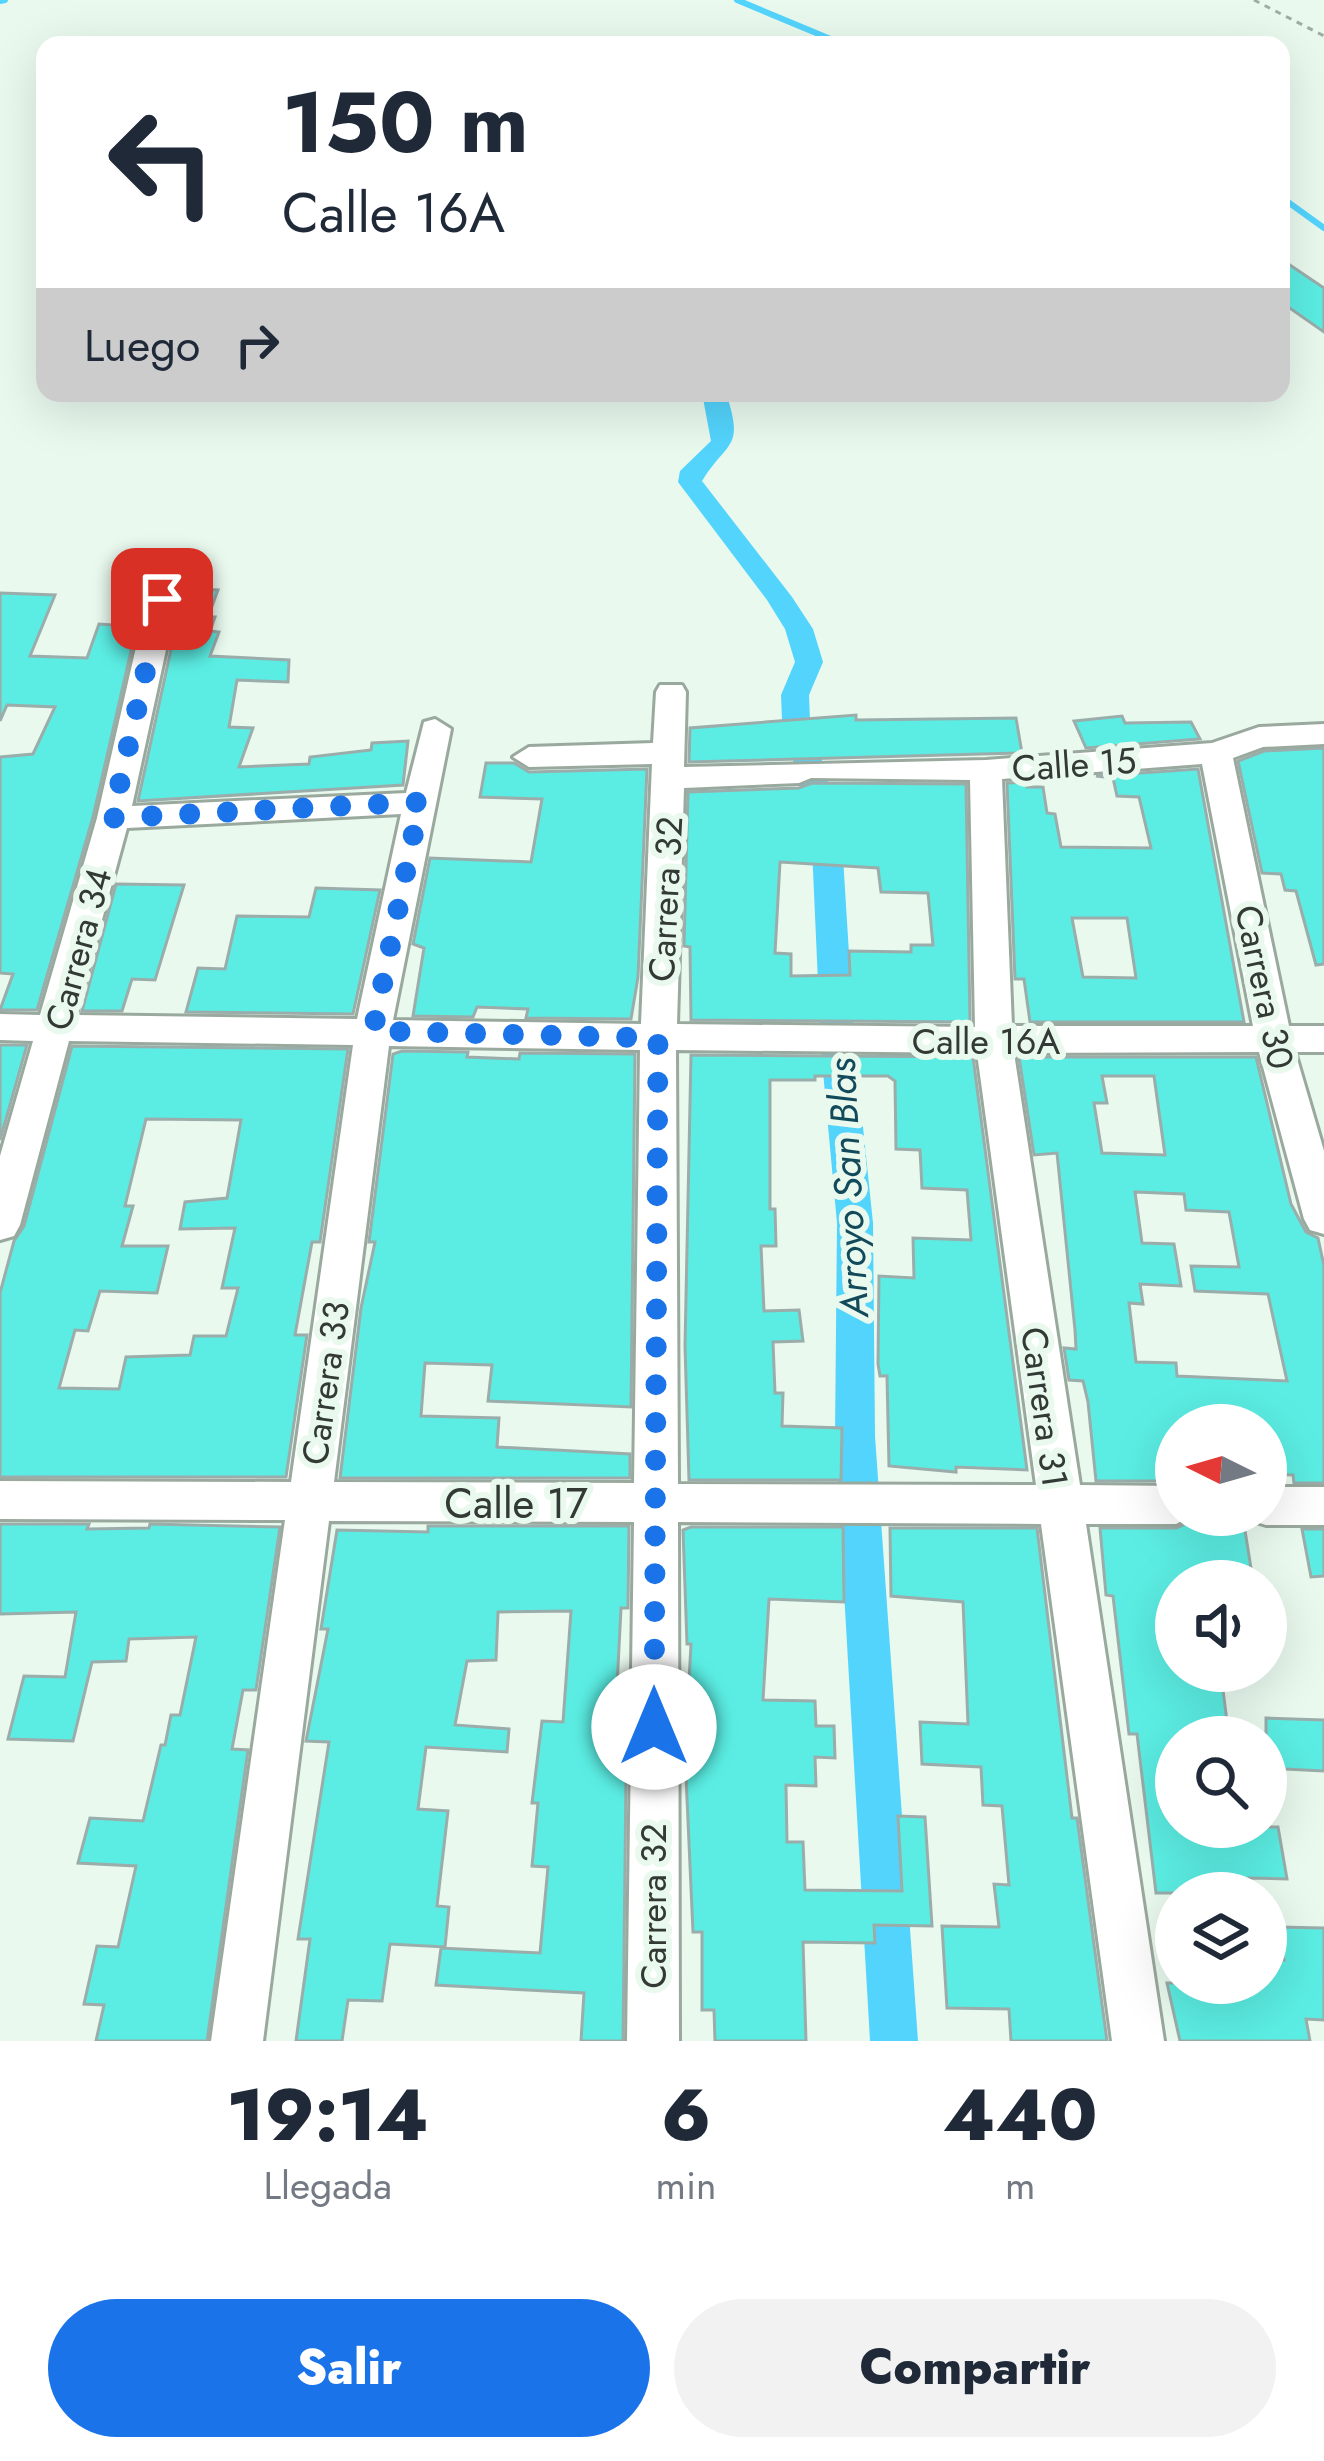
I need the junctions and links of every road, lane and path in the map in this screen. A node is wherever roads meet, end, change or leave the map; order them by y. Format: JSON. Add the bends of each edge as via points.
{"nodes":[{"id":1,"x":1254,"y":0,"type":"edge"},
{"id":2,"x":1324,"y":36,"type":"edge"},
{"id":3,"x":162,"y":599,"type":"dead end"},
{"id":4,"x":671,"y":692,"type":"dead end"},
{"id":5,"x":435,"y":729,"type":"dead end"},
{"id":6,"x":1324,"y":734,"type":"edge"},
{"id":7,"x":1216,"y":753,"type":"junction"},
{"id":8,"x":530,"y":757,"type":"dead end"},
{"id":9,"x":671,"y":765,"type":"junction"},
{"id":10,"x":986,"y":770,"type":"junction"},
{"id":11,"x":420,"y":802,"type":"junction"},
{"id":12,"x":112,"y":818,"type":"junction"},
{"id":13,"x":57,"y":1026,"type":"junction"},
{"id":14,"x":0,"y":1027,"type":"edge"},
{"id":15,"x":373,"y":1031,"type":"junction"},
{"id":16,"x":658,"y":1038,"type":"junction"},
{"id":17,"x":1273,"y":1038,"type":"junction"},
{"id":18,"x":1324,"y":1039,"type":"edge"},
{"id":19,"x":994,"y":1042,"type":"junction"},
{"id":20,"x":1324,"y":1219,"type":"edge"},
{"id":21,"x":0,"y":1225,"type":"edge"},
{"id":22,"x":0,"y":1501,"type":"edge"},
{"id":23,"x":309,"y":1502,"type":"junction"},
{"id":24,"x":656,"y":1503,"type":"junction"},
{"id":25,"x":1059,"y":1504,"type":"junction"},
{"id":26,"x":1155,"y":1505,"type":"edge"},
{"id":27,"x":1287,"y":1506,"type":"edge"},
{"id":28,"x":1324,"y":1506,"type":"edge"},
{"id":29,"x":237,"y":2041,"type":"edge"},
{"id":30,"x":652,"y":2041,"type":"edge"},
{"id":31,"x":1138,"y":2041,"type":"edge"}],
"edges":[{"from":1,"to":2,"type":"path"},
{"from":3,"to":12,"type":"street","name":"Carrera 34"},
{"from":4,"to":9,"type":"street","name":"Carrera 32"},
{"from":5,"to":11,"type":"street","name":"Carrera 33"},
{"from":6,"to":7,"type":"street","name":"Calle 15","via":[[1259,736]]},
{"from":7,"to":10,"type":"street","name":"Calle 15"},
{"from":7,"to":17,"type":"street","name":"Carrera 30"},
{"from":8,"to":9,"type":"street","name":"Calle 15"},
{"from":9,"to":10,"type":"street","name":"Calle 15"},
{"from":9,"to":16,"type":"street","name":"Carrera 32"},
{"from":10,"to":19,"type":"street","name":"Carrera 31"},
{"from":11,"to":12,"type":"street"},
{"from":11,"to":15,"type":"street","name":"Carrera 33"},
{"from":12,"to":13,"type":"street","name":"Carrera 34"},
{"from":13,"to":14,"type":"street","name":"Calle 16A"},
{"from":13,"to":15,"type":"street","name":"Calle 16A"},
{"from":13,"to":21,"type":"street","name":"Carrera 34"},
{"from":15,"to":16,"type":"street","name":"Calle 16A"},
{"from":15,"to":23,"type":"street","name":"Carrera 33"},
{"from":16,"to":19,"type":"street","name":"Calle 16A"},
{"from":16,"to":24,"type":"street","name":"Carrera 32"},
{"from":17,"to":18,"type":"street","name":"Calle 16A"},
{"from":17,"to":19,"type":"street","name":"Calle 16A"},
{"from":17,"to":20,"type":"street","name":"Carrera 30"},
{"from":19,"to":25,"type":"street","name":"Carrera 31"},
{"from":22,"to":23,"type":"street","name":"Calle 17"},
{"from":23,"to":24,"type":"street","name":"Calle 17"},
{"from":23,"to":29,"type":"street","name":"Carrera 33"},
{"from":24,"to":25,"type":"street","name":"Calle 17"},
{"from":24,"to":30,"type":"street","name":"Carrera 32"},
{"from":25,"to":26,"type":"street","name":"Calle 17"},
{"from":25,"to":31,"type":"street","name":"Carrera 31"},
{"from":27,"to":28,"type":"street"}]}
